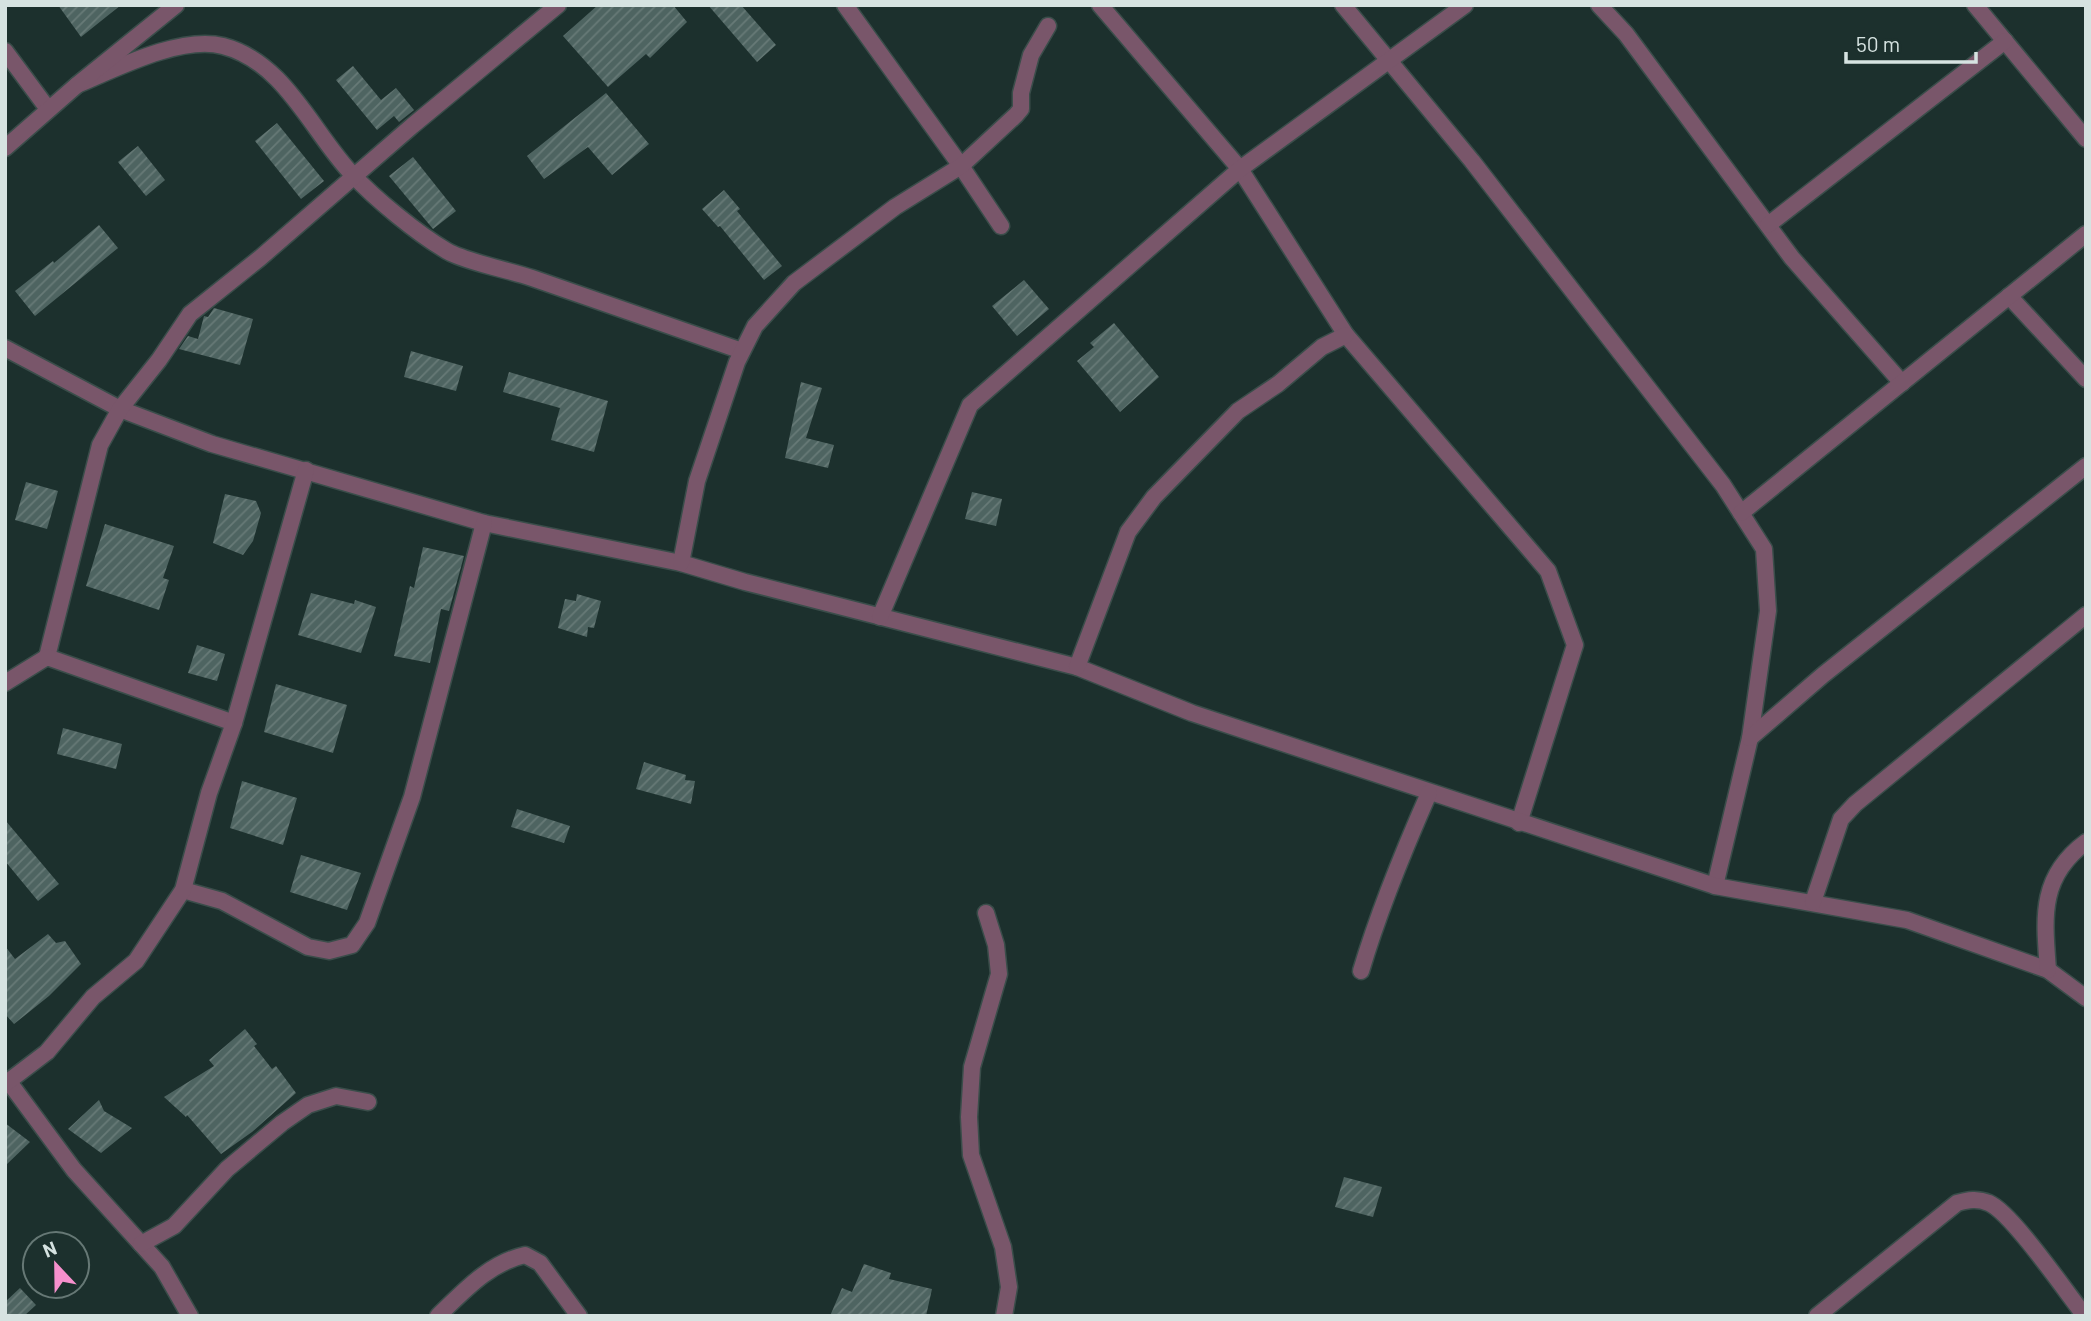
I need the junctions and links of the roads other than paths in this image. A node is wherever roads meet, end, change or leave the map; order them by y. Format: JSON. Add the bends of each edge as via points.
{"nodes":[{"id":1,"x":176,"y":5,"type":"edge"},
{"id":2,"x":558,"y":5,"type":"edge"},
{"id":3,"x":845,"y":5,"type":"edge"},
{"id":4,"x":1100,"y":5,"type":"edge"},
{"id":5,"x":1343,"y":5,"type":"edge"},
{"id":6,"x":1465,"y":5,"type":"edge"},
{"id":7,"x":1599,"y":5,"type":"edge"},
{"id":8,"x":1975,"y":5,"type":"edge"},
{"id":9,"x":1048,"y":26,"type":"dead end"},
{"id":10,"x":2005,"y":41,"type":"junction"},
{"id":11,"x":5,"y":51,"type":"edge"},
{"id":12,"x":1389,"y":61,"type":"junction"},
{"id":13,"x":77,"y":85,"type":"junction"},
{"id":14,"x":48,"y":109,"type":"junction"},
{"id":15,"x":2086,"y":139,"type":"edge"},
{"id":16,"x":5,"y":148,"type":"edge"},
{"id":17,"x":961,"y":166,"type":"junction"},
{"id":18,"x":1240,"y":169,"type":"junction"},
{"id":19,"x":353,"y":176,"type":"junction"},
{"id":20,"x":1768,"y":225,"type":"junction"},
{"id":21,"x":1001,"y":226,"type":"dead end"},
{"id":22,"x":2086,"y":234,"type":"edge"},
{"id":23,"x":2009,"y":296,"type":"junction"},
{"id":24,"x":1346,"y":335,"type":"junction"},
{"id":25,"x":5,"y":348,"type":"edge"},
{"id":26,"x":742,"y":351,"type":"junction"},
{"id":27,"x":2086,"y":379,"type":"edge"},
{"id":28,"x":1902,"y":383,"type":"junction"},
{"id":29,"x":120,"y":409,"type":"junction"},
{"id":30,"x":2086,"y":466,"type":"edge"},
{"id":31,"x":306,"y":470,"type":"junction"},
{"id":32,"x":1741,"y":513,"type":"junction"},
{"id":33,"x":484,"y":523,"type":"junction"},
{"id":34,"x":681,"y":563,"type":"junction"},
{"id":35,"x":2086,"y":615,"type":"edge"},
{"id":36,"x":880,"y":617,"type":"junction"},
{"id":37,"x":47,"y":657,"type":"junction"},
{"id":38,"x":1077,"y":667,"type":"junction"},
{"id":39,"x":5,"y":683,"type":"edge"},
{"id":40,"x":234,"y":723,"type":"junction"},
{"id":41,"x":1750,"y":738,"type":"junction"},
{"id":42,"x":1429,"y":793,"type":"junction"},
{"id":43,"x":1518,"y":823,"type":"junction"},
{"id":44,"x":2086,"y":842,"type":"edge"},
{"id":45,"x":1714,"y":886,"type":"junction"},
{"id":46,"x":183,"y":890,"type":"junction"},
{"id":47,"x":1813,"y":902,"type":"junction"},
{"id":48,"x":986,"y":913,"type":"dead end"},
{"id":49,"x":2048,"y":970,"type":"junction"},
{"id":50,"x":1360,"y":971,"type":"dead end"},
{"id":51,"x":2086,"y":998,"type":"edge"},
{"id":52,"x":7,"y":1083,"type":"edge"},
{"id":53,"x":368,"y":1102,"type":"dead end"},
{"id":54,"x":141,"y":1244,"type":"junction"},
{"id":55,"x":190,"y":1316,"type":"edge"},
{"id":56,"x":438,"y":1316,"type":"edge"},
{"id":57,"x":579,"y":1316,"type":"edge"},
{"id":58,"x":1004,"y":1316,"type":"edge"},
{"id":59,"x":1817,"y":1316,"type":"edge"},
{"id":60,"x":2085,"y":1316,"type":"edge"}],
"edges":[{"from":1,"to":13,"type":"street"},
{"from":2,"to":19,"type":"street"},
{"from":3,"to":17,"type":"street"},
{"from":4,"to":18,"type":"street"},
{"from":5,"to":12,"type":"street"},
{"from":6,"to":12,"type":"street"},
{"from":7,"to":20,"type":"street","via":[[1626,34]]},
{"from":8,"to":10,"type":"street"},
{"from":9,"to":17,"type":"street","via":[[1031,55],[1021,109]]},
{"from":10,"to":15,"type":"street"},
{"from":10,"to":20,"type":"street"},
{"from":11,"to":14,"type":"street"},
{"from":12,"to":18,"type":"street"},
{"from":12,"to":32,"type":"street","via":[[1472,161]]},
{"from":13,"to":14,"type":"street"},
{"from":13,"to":19,"type":"street","via":[[144,57],[185,46],[222,46],[246,55],[274,76]]},
{"from":14,"to":16,"type":"street"},
{"from":17,"to":21,"type":"street"},
{"from":17,"to":26,"type":"street","via":[[895,207],[794,283],[755,326]]},
{"from":18,"to":24,"type":"street"},
{"from":18,"to":36,"type":"street","via":[[970,405]]},
{"from":19,"to":26,"type":"street","via":[[449,252]]},
{"from":19,"to":29,"type":"street","via":[[190,314]]},
{"from":20,"to":28,"type":"street"},
{"from":22,"to":23,"type":"street"},
{"from":23,"to":27,"type":"street"},
{"from":23,"to":28,"type":"street"},
{"from":24,"to":38,"type":"street","via":[[1322,347],[1238,411],[1154,497],[1128,532]]},
{"from":24,"to":43,"type":"street","via":[[1548,571],[1574,645]]},
{"from":25,"to":29,"type":"street"},
{"from":26,"to":34,"type":"street","via":[[697,481]]},
{"from":28,"to":32,"type":"street"},
{"from":29,"to":31,"type":"street","via":[[212,444]]},
{"from":29,"to":37,"type":"street","via":[[100,445]]},
{"from":30,"to":41,"type":"street"},
{"from":31,"to":33,"type":"street"},
{"from":31,"to":40,"type":"street"},
{"from":32,"to":41,"type":"street","via":[[1764,549],[1768,611]]},
{"from":33,"to":34,"type":"street"},
{"from":33,"to":46,"type":"street","via":[[412,797],[367,923],[352,945],[329,951],[308,947],[222,901]]},
{"from":34,"to":36,"type":"street"},
{"from":35,"to":47,"type":"street","via":[[1854,804],[1842,819]]},
{"from":36,"to":38,"type":"street"},
{"from":37,"to":39,"type":"street"},
{"from":37,"to":40,"type":"street"},
{"from":38,"to":42,"type":"street","via":[[1192,713]]},
{"from":40,"to":46,"type":"street"},
{"from":41,"to":45,"type":"street"},
{"from":42,"to":43,"type":"street"},
{"from":42,"to":50,"type":"street"},
{"from":43,"to":45,"type":"street"},
{"from":44,"to":49,"type":"street","via":[[2056,872],[2048,894],[2044,919]]},
{"from":45,"to":47,"type":"street"},
{"from":46,"to":52,"type":"street","via":[[136,961],[93,997],[47,1052]]},
{"from":47,"to":49,"type":"street","via":[[1907,919]]},
{"from":48,"to":58,"type":"street","via":[[999,974],[972,1067],[971,1155],[1003,1247],[1009,1287]]},
{"from":49,"to":51,"type":"street"},
{"from":52,"to":54,"type":"street","via":[[74,1170]]},
{"from":53,"to":54,"type":"street","via":[[336,1096],[308,1105],[227,1169],[174,1226]]},
{"from":54,"to":55,"type":"street","via":[[162,1267]]},
{"from":56,"to":57,"type":"street","via":[[478,1278],[525,1255],[540,1263]]},
{"from":59,"to":60,"type":"street","via":[[1957,1203],[1973,1199],[1991,1203],[2013,1223]]}]}
